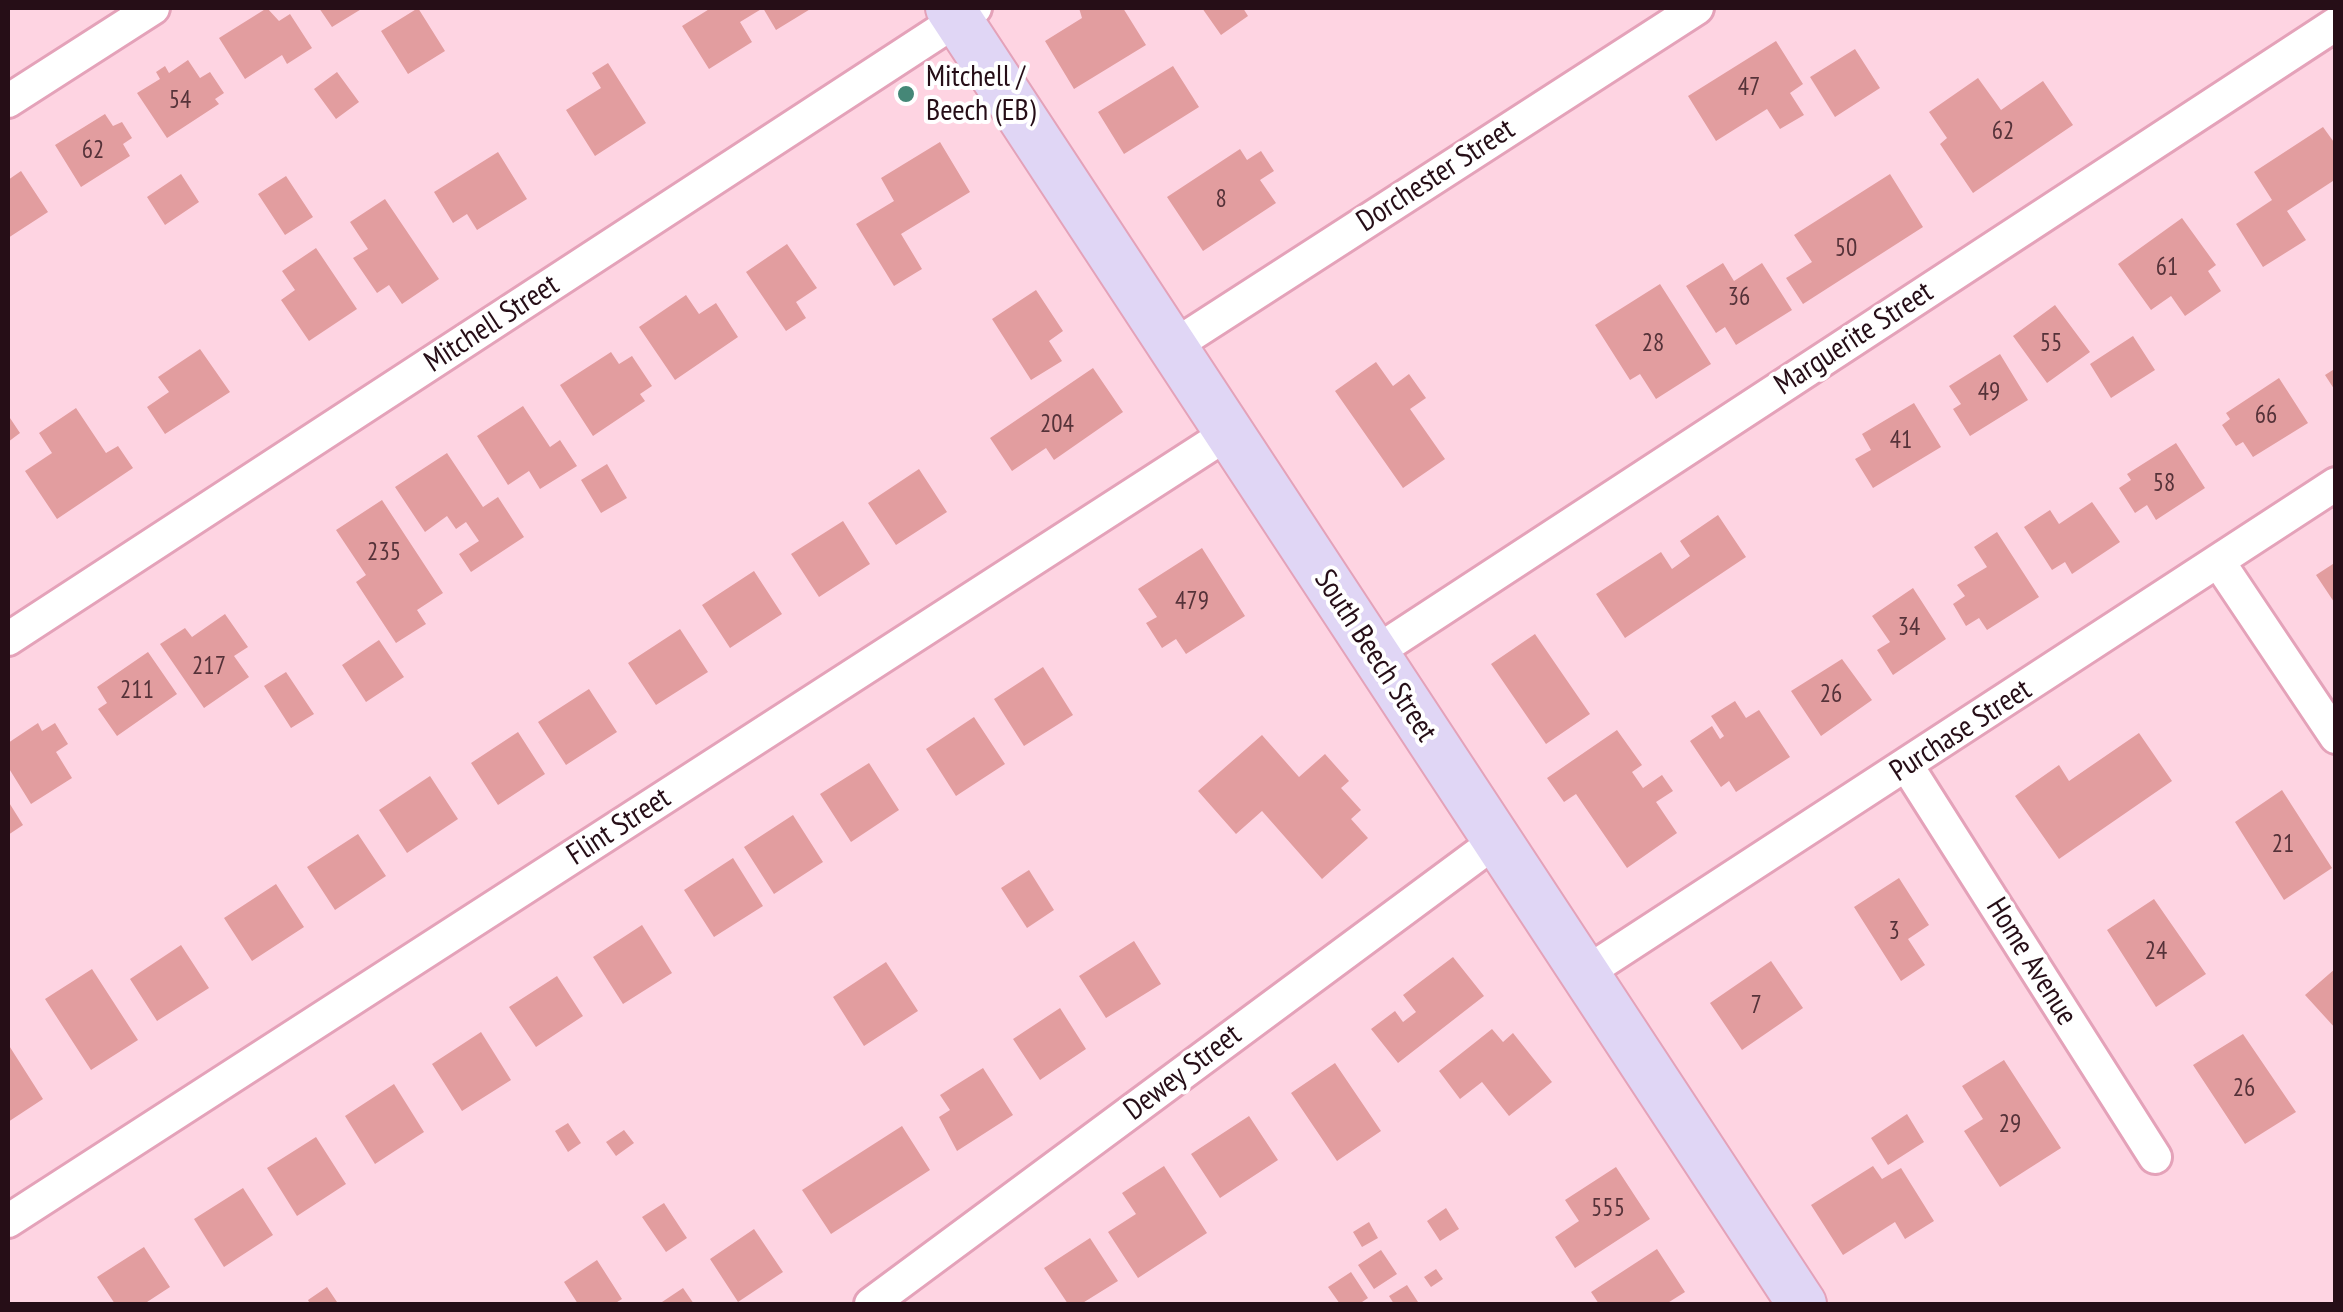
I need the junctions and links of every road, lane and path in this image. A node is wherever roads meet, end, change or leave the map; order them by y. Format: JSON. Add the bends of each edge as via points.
{"nodes":[{"id":1,"x":153,"y":8,"type":"edge"},
{"id":2,"x":1697,"y":8,"type":"edge"},
{"id":3,"x":961,"y":11,"type":"edge"},
{"id":4,"x":2336,"y":24,"type":"edge"},
{"id":5,"x":8,"y":101,"type":"edge"},
{"id":6,"x":1175,"y":344,"type":"junction"},
{"id":7,"x":1230,"y":432,"type":"junction"},
{"id":8,"x":2336,"y":484,"type":"edge"},
{"id":9,"x":2218,"y":561,"type":"junction"},
{"id":10,"x":8,"y":639,"type":"edge"},
{"id":11,"x":1374,"y":654,"type":"junction"},
{"id":12,"x":2336,"y":737,"type":"edge"},
{"id":13,"x":1907,"y":766,"type":"junction"},
{"id":14,"x":1496,"y":841,"type":"junction"},
{"id":15,"x":1584,"y":974,"type":"junction"},
{"id":16,"x":2156,"y":1157,"type":"dead end"},
{"id":17,"x":8,"y":1222,"type":"edge"},
{"id":18,"x":871,"y":1304,"type":"edge"},
{"id":19,"x":1802,"y":1304,"type":"edge"}],
"edges":[{"from":1,"to":5,"type":"street"},
{"from":2,"to":6,"type":"street","name":"Dorchester Street"},
{"from":3,"to":6,"type":"street","name":"South Beech Street"},
{"from":3,"to":10,"type":"street","name":"Mitchell Street"},
{"from":4,"to":11,"type":"street","name":"Marguerite Street"},
{"from":6,"to":7,"type":"street","name":"South Beech Street"},
{"from":7,"to":11,"type":"street","name":"South Beech Street"},
{"from":7,"to":17,"type":"street","name":"Flint Street"},
{"from":8,"to":9,"type":"street","name":"Purchase Street"},
{"from":9,"to":12,"type":"street"},
{"from":9,"to":13,"type":"street","name":"Purchase Street"},
{"from":11,"to":14,"type":"street","name":"South Beech Street"},
{"from":13,"to":15,"type":"street","name":"Purchase Street"},
{"from":13,"to":16,"type":"street","name":"Home Avenue"},
{"from":14,"to":15,"type":"street","name":"South Beech Street"},
{"from":14,"to":18,"type":"street","name":"Dewey Street"},
{"from":15,"to":19,"type":"street","name":"South Beech Street"}]}
